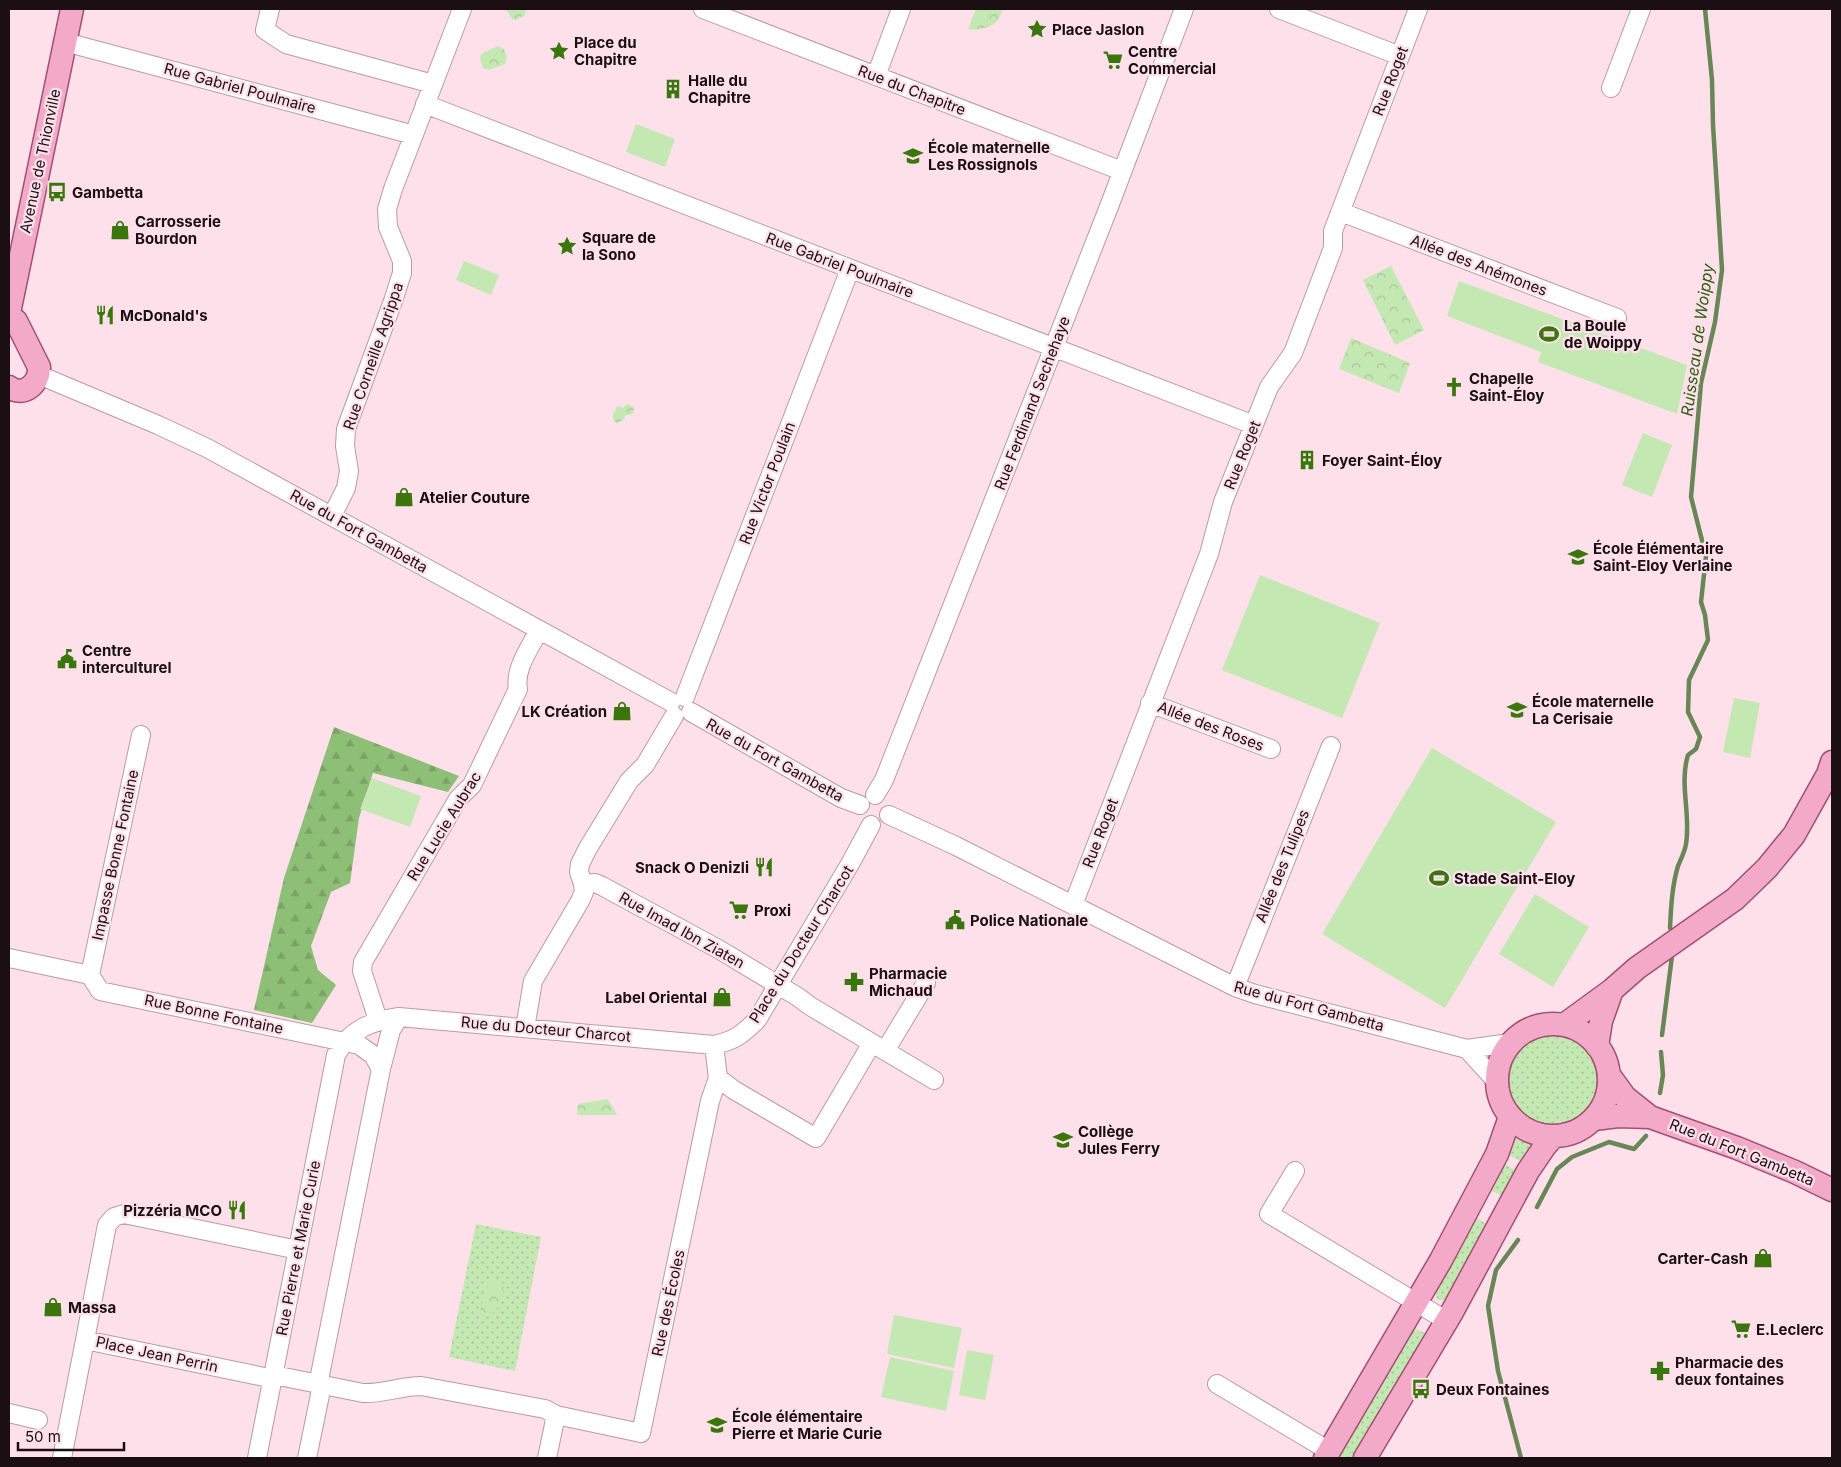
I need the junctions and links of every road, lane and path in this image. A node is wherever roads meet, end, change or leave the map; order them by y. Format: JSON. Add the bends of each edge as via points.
{"nodes":[{"id":1,"x":72,"y":9,"type":"edge"},
{"id":2,"x":270,"y":9,"type":"edge"},
{"id":3,"x":462,"y":9,"type":"edge"},
{"id":4,"x":703,"y":9,"type":"edge"},
{"id":5,"x":901,"y":9,"type":"edge"},
{"id":6,"x":1184,"y":9,"type":"edge"},
{"id":7,"x":1279,"y":9,"type":"edge"},
{"id":8,"x":1418,"y":9,"type":"edge"},
{"id":9,"x":1641,"y":9,"type":"edge"},
{"id":10,"x":65,"y":42,"type":"junction"},
{"id":11,"x":1400,"y":56,"type":"junction"},
{"id":12,"x":876,"y":76,"type":"junction"},
{"id":13,"x":433,"y":84,"type":"junction"},
{"id":14,"x":1611,"y":88,"type":"dead end"},
{"id":15,"x":425,"y":104,"type":"junction"},
{"id":16,"x":414,"y":135,"type":"junction"},
{"id":17,"x":1122,"y":171,"type":"junction"},
{"id":18,"x":1341,"y":212,"type":"junction"},
{"id":19,"x":850,"y":269,"type":"junction"},
{"id":20,"x":9,"y":314,"type":"edge"},
{"id":21,"x":1617,"y":318,"type":"dead end"},
{"id":22,"x":1054,"y":347,"type":"junction"},
{"id":23,"x":39,"y":374,"type":"junction"},
{"id":24,"x":9,"y":387,"type":"edge"},
{"id":25,"x":1254,"y":425,"type":"junction"},
{"id":26,"x":332,"y":516,"type":"junction"},
{"id":27,"x":539,"y":630,"type":"junction"},
{"id":28,"x":1150,"y":703,"type":"junction"},
{"id":29,"x":680,"y":707,"type":"junction"},
{"id":30,"x":141,"y":735,"type":"dead end"},
{"id":31,"x":1331,"y":746,"type":"dead end"},
{"id":32,"x":1271,"y":749,"type":"dead end"},
{"id":33,"x":1832,"y":762,"type":"edge"},
{"id":34,"x":875,"y":794,"type":"junction"},
{"id":35,"x":860,"y":805,"type":"junction"},
{"id":36,"x":889,"y":815,"type":"junction"},
{"id":37,"x":870,"y":825,"type":"junction"},
{"id":38,"x":584,"y":884,"type":"junction"},
{"id":39,"x":1073,"y":905,"type":"junction"},
{"id":40,"x":9,"y":958,"type":"edge"},
{"id":41,"x":90,"y":975,"type":"junction"},
{"id":42,"x":926,"y":983,"type":"dead end"},
{"id":43,"x":777,"y":985,"type":"junction"},
{"id":44,"x":1235,"y":987,"type":"junction"},
{"id":45,"x":1612,"y":990,"type":"junction"},
{"id":46,"x":400,"y":1017,"type":"junction"},
{"id":47,"x":378,"y":1020,"type":"junction"},
{"id":48,"x":1564,"y":1025,"type":"junction"},
{"id":49,"x":525,"y":1028,"type":"junction"},
{"id":50,"x":345,"y":1041,"type":"junction"},
{"id":51,"x":1510,"y":1043,"type":"junction"},
{"id":52,"x":714,"y":1045,"type":"junction"},
{"id":53,"x":1598,"y":1046,"type":"junction"},
{"id":54,"x":879,"y":1047,"type":"junction"},
{"id":55,"x":1467,"y":1049,"type":"junction"},
{"id":56,"x":381,"y":1070,"type":"junction"},
{"id":57,"x":1609,"y":1075,"type":"junction"},
{"id":58,"x":718,"y":1078,"type":"junction"},
{"id":59,"x":934,"y":1080,"type":"dead end"},
{"id":60,"x":1496,"y":1081,"type":"junction"},
{"id":61,"x":1510,"y":1117,"type":"junction"},
{"id":62,"x":1650,"y":1117,"type":"junction"},
{"id":63,"x":1594,"y":1119,"type":"junction"},
{"id":64,"x":1553,"y":1137,"type":"junction"},
{"id":65,"x":1295,"y":1171,"type":"dead end"},
{"id":66,"x":1832,"y":1190,"type":"edge"},
{"id":67,"x":298,"y":1250,"type":"junction"},
{"id":68,"x":1417,"y":1303,"type":"junction"},
{"id":69,"x":1447,"y":1321,"type":"junction"},
{"id":70,"x":84,"y":1340,"type":"junction"},
{"id":71,"x":274,"y":1377,"type":"junction"},
{"id":72,"x":1217,"y":1384,"type":"dead end"},
{"id":73,"x":321,"y":1385,"type":"junction"},
{"id":74,"x":9,"y":1414,"type":"edge"},
{"id":75,"x":556,"y":1415,"type":"junction"},
{"id":76,"x":38,"y":1420,"type":"dead end"},
{"id":77,"x":1327,"y":1454,"type":"edge"},
{"id":78,"x":62,"y":1458,"type":"edge"},
{"id":79,"x":257,"y":1458,"type":"edge"},
{"id":80,"x":307,"y":1458,"type":"edge"},
{"id":81,"x":547,"y":1458,"type":"edge"},
{"id":82,"x":1365,"y":1458,"type":"edge"}],
"edges":[{"from":1,"to":10,"type":"main road","name":"Avenue de Thionville"},
{"from":2,"to":13,"type":"street","via":[[265,30],[286,44]]},
{"from":3,"to":13,"type":"street","name":"Rue Corneille Agrippa"},
{"from":4,"to":12,"type":"street","name":"Rue du Chapitre"},
{"from":5,"to":12,"type":"street"},
{"from":6,"to":17,"type":"street","name":"Rue Ferdinand Sechehaye"},
{"from":7,"to":11,"type":"street"},
{"from":8,"to":11,"type":"street","name":"Rue Roget"},
{"from":9,"to":14,"type":"street"},
{"from":10,"to":16,"type":"street","name":"Rue Gabriel Poulmaire"},
{"from":10,"to":20,"type":"main road","name":"Avenue de Thionville"},
{"from":11,"to":18,"type":"street","name":"Rue Roget"},
{"from":12,"to":17,"type":"street","name":"Rue du Chapitre"},
{"from":13,"to":15,"type":"street","name":"Rue Corneille Agrippa"},
{"from":15,"to":16,"type":"street","name":"Rue Corneille Agrippa"},
{"from":15,"to":19,"type":"street","name":"Rue Gabriel Poulmaire"},
{"from":16,"to":26,"type":"street","name":"Rue Corneille Agrippa","via":[[387,209],[388,227],[402,260],[402,273],[346,429],[349,471],[346,488]]},
{"from":17,"to":22,"type":"street","name":"Rue Ferdinand Sechehaye"},
{"from":18,"to":21,"type":"street","name":"Allée des Anémones"},
{"from":18,"to":25,"type":"street","name":"Rue Roget","via":[[1333,231],[1333,248],[1293,353],[1269,387]]},
{"from":19,"to":22,"type":"street","name":"Rue Gabriel Poulmaire"},
{"from":19,"to":29,"type":"street","name":"Rue Victor Poulain"},
{"from":20,"to":23,"type":"main road","via":[[16,321],[39,367]]},
{"from":22,"to":25,"type":"street","name":"Rue Gabriel Poulmaire"},
{"from":22,"to":34,"type":"street","name":"Rue Ferdinand Sechehaye","via":[[884,780]]},
{"from":23,"to":24,"type":"main road","via":[[35,383],[25,390]]},
{"from":23,"to":26,"type":"street","name":"Rue du Fort Gambetta","via":[[207,448]]},
{"from":25,"to":28,"type":"street","name":"Rue Roget"},
{"from":26,"to":27,"type":"street","name":"Rue du Fort Gambetta"},
{"from":27,"to":29,"type":"street","name":"Rue du Fort Gambetta"},
{"from":27,"to":47,"type":"street","name":"Rue Lucie Aubrac","via":[[520,669],[516,682],[518,689],[472,786],[458,799],[363,962],[362,971]]},
{"from":28,"to":32,"type":"street","name":"Allée des Roses"},
{"from":28,"to":39,"type":"street","name":"Rue Roget"},
{"from":29,"to":35,"type":"street","name":"Rue du Fort Gambetta","via":[[841,798]]},
{"from":29,"to":38,"type":"street","name":"Rue Victor Poulain","via":[[645,766],[629,781],[588,848],[579,872]]},
{"from":30,"to":41,"type":"street","name":"Impasse Bonne Fontaine"},
{"from":31,"to":44,"type":"street","name":"Allée des Tulipes"},
{"from":33,"to":45,"type":"main road","via":[[1794,835],[1768,868],[1735,899],[1637,968]]},
{"from":34,"to":35,"type":"street","via":[[866,797]]},
{"from":34,"to":36,"type":"street","via":[[887,801]]},
{"from":35,"to":37,"type":"street","via":[[860,815]]},
{"from":36,"to":37,"type":"street","via":[[884,822]]},
{"from":36,"to":39,"type":"street","name":"Rue du Fort Gambetta"},
{"from":37,"to":43,"type":"street","name":"Place du Docteur Charcot"},
{"from":38,"to":43,"type":"street","name":"Rue Imad Ibn Ziaten","via":[[602,886]]},
{"from":38,"to":49,"type":"street","via":[[580,901],[533,981]]},
{"from":39,"to":44,"type":"street","name":"Rue du Fort Gambetta"},
{"from":40,"to":41,"type":"street"},
{"from":41,"to":50,"type":"street","name":"Rue Bonne Fontaine","via":[[100,991]]},
{"from":42,"to":54,"type":"street"},
{"from":43,"to":52,"type":"street","name":"Place du Docteur Charcot","via":[[757,1020],[746,1031],[731,1041]]},
{"from":43,"to":54,"type":"street","name":"Rue Imad Ibn Ziaten"},
{"from":44,"to":55,"type":"street","name":"Rue du Fort Gambetta"},
{"from":45,"to":48,"type":"main road"},
{"from":45,"to":53,"type":"main road","via":[[1600,1021]]},
{"from":46,"to":47,"type":"street","name":"Rue du Docteur Charcot"},
{"from":46,"to":49,"type":"street","name":"Rue du Docteur Charcot"},
{"from":46,"to":56,"type":"street","via":[[391,1030]]},
{"from":47,"to":50,"type":"street","name":"Rue Pierre et Marie Curie"},
{"from":48,"to":51,"type":"main road","via":[[1534,1026]]},
{"from":48,"to":53,"type":"main road","via":[[1577,1029]]},
{"from":49,"to":52,"type":"street","name":"Rue du Docteur Charcot"},
{"from":50,"to":56,"type":"street","via":[[360,1045],[373,1055]]},
{"from":50,"to":67,"type":"street","name":"Rue Pierre et Marie Curie","via":[[336,1055]]},
{"from":51,"to":55,"type":"street","name":"Rue du Fort Gambetta"},
{"from":51,"to":60,"type":"main road","via":[[1497,1067]]},
{"from":52,"to":58,"type":"street","name":"Rue des Écoles"},
{"from":53,"to":57,"type":"main road"},
{"from":54,"to":58,"type":"street","via":[[816,1138]]},
{"from":54,"to":59,"type":"street","name":"Rue Imad Ibn Ziaten"},
{"from":55,"to":60,"type":"street"},
{"from":56,"to":73,"type":"street","via":[[320,1375]]},
{"from":57,"to":62,"type":"main road","name":"Rue du Fort Gambetta","via":[[1625,1097]]},
{"from":57,"to":63,"type":"main road","via":[[1603,1106]]},
{"from":58,"to":75,"type":"street","name":"Rue des Écoles","via":[[710,1101],[641,1433]]},
{"from":60,"to":61,"type":"main road","via":[[1500,1100]]},
{"from":61,"to":64,"type":"main road","via":[[1523,1128]]},
{"from":61,"to":68,"type":"main road","via":[[1497,1154]]},
{"from":62,"to":63,"type":"main road","name":"Rue du Fort Gambetta"},
{"from":62,"to":66,"type":"main road","name":"Rue du Fort Gambetta","via":[[1737,1148]]},
{"from":63,"to":64,"type":"main road","via":[[1576,1132]]},
{"from":64,"to":69,"type":"main road","via":[[1528,1171]]},
{"from":65,"to":68,"type":"street","via":[[1269,1214]]},
{"from":67,"to":70,"type":"street","name":"Place Jean Perrin","via":[[124,1214],[114,1217],[107,1225]]},
{"from":67,"to":71,"type":"street","name":"Rue Pierre et Marie Curie"},
{"from":68,"to":69,"type":"street"},
{"from":68,"to":77,"type":"main road"},
{"from":69,"to":82,"type":"main road"},
{"from":70,"to":71,"type":"street","name":"Place Jean Perrin"},
{"from":70,"to":78,"type":"street"},
{"from":71,"to":73,"type":"street","name":"Place Jean Perrin"},
{"from":71,"to":79,"type":"street","name":"Rue Pierre et Marie Curie"},
{"from":72,"to":77,"type":"street"},
{"from":73,"to":75,"type":"street","name":"Place Jean Perrin","via":[[375,1394],[421,1386],[545,1409]]},
{"from":73,"to":80,"type":"street"},
{"from":74,"to":76,"type":"street"},
{"from":75,"to":81,"type":"street"}]}
